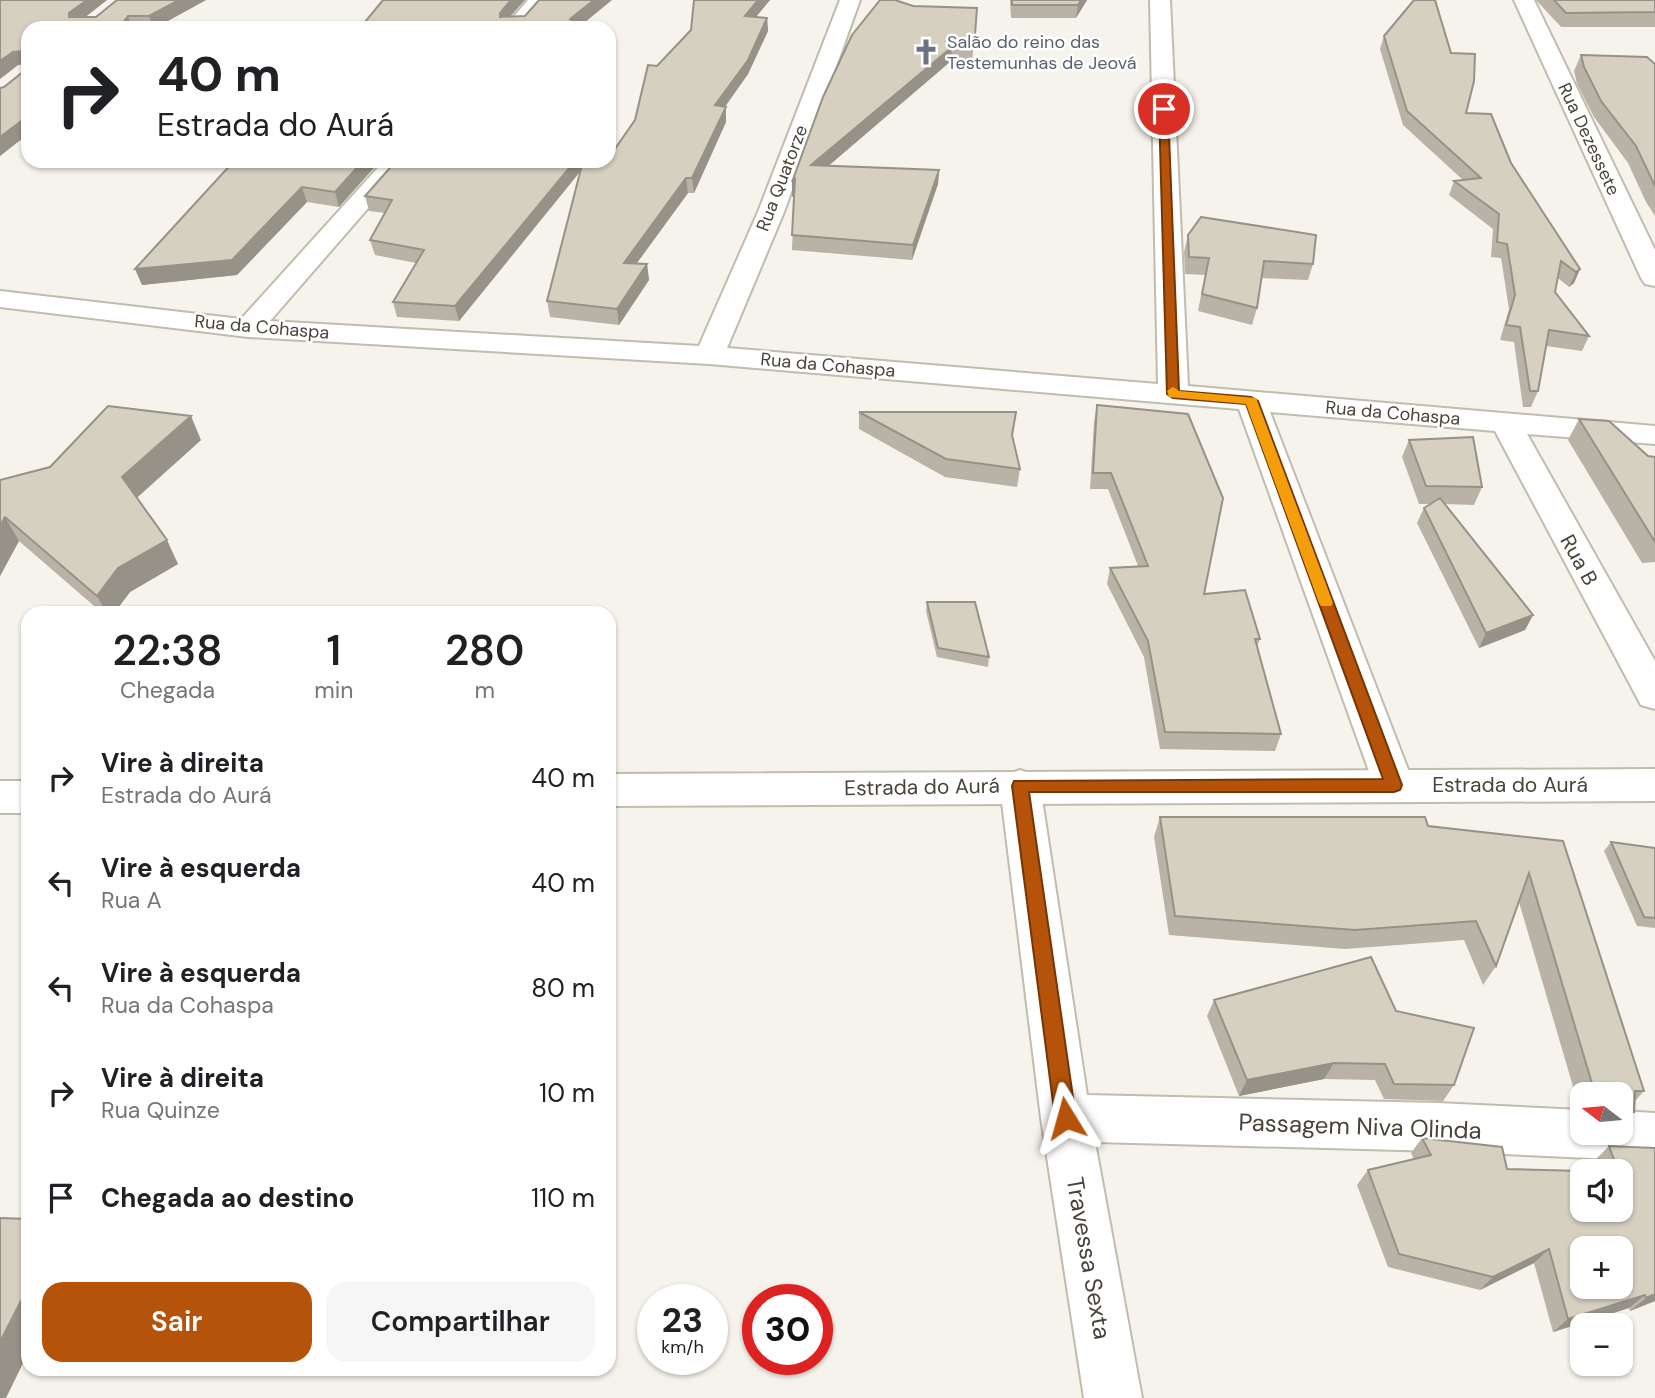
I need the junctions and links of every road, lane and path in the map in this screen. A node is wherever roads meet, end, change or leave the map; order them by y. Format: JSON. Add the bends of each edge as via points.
{"nodes":[{"id":1,"x":539,"y":0,"type":"edge"},
{"id":2,"x":850,"y":0,"type":"edge"},
{"id":3,"x":1160,"y":0,"type":"edge"},
{"id":4,"x":1524,"y":0,"type":"edge"},
{"id":5,"x":520,"y":21,"type":"edge"},
{"id":6,"x":391,"y":168,"type":"edge"},
{"id":7,"x":1653,"y":270,"type":"edge"},
{"id":8,"x":0,"y":299,"type":"edge"},
{"id":9,"x":248,"y":328,"type":"junction"},
{"id":10,"x":709,"y":355,"type":"junction"},
{"id":11,"x":1173,"y":394,"type":"junction"},
{"id":12,"x":1251,"y":401,"type":"junction"},
{"id":13,"x":1506,"y":423,"type":"junction"},
{"id":14,"x":1655,"y":435,"type":"edge"},
{"id":15,"x":1655,"y":695,"type":"edge"},
{"id":16,"x":1394,"y":785,"type":"junction"},
{"id":17,"x":1655,"y":785,"type":"edge"},
{"id":18,"x":1020,"y":786,"type":"junction"},
{"id":19,"x":616,"y":790,"type":"edge"},
{"id":20,"x":0,"y":797,"type":"edge"},
{"id":21,"x":21,"y":797,"type":"edge"},
{"id":22,"x":1066,"y":1118,"type":"junction"},
{"id":23,"x":1655,"y":1138,"type":"edge"},
{"id":24,"x":1113,"y":1398,"type":"edge"}],
"edges":[{"from":1,"to":5,"type":"street"},
{"from":2,"to":10,"type":"street","name":"Rua Quatorze","via":[[771,212]]},
{"from":3,"to":11,"type":"street"},
{"from":4,"to":7,"type":"street","name":"Rua Dezessete"},
{"from":6,"to":9,"type":"street"},
{"from":8,"to":9,"type":"street","name":"Rua da Cohaspa"},
{"from":9,"to":10,"type":"street","name":"Rua da Cohaspa"},
{"from":10,"to":11,"type":"street","name":"Rua da Cohaspa"},
{"from":11,"to":12,"type":"street","name":"Rua da Cohaspa"},
{"from":12,"to":13,"type":"street","name":"Rua da Cohaspa"},
{"from":12,"to":16,"type":"street"},
{"from":13,"to":14,"type":"street","name":"Rua da Cohaspa"},
{"from":13,"to":15,"type":"street","name":"Rua B"},
{"from":16,"to":17,"type":"street","name":"Estrada do Aurá"},
{"from":16,"to":18,"type":"street","name":"Estrada do Aurá"},
{"from":18,"to":19,"type":"street","name":"Estrada do Aurá"},
{"from":18,"to":22,"type":"street","name":"Travessa Sexta"},
{"from":20,"to":21,"type":"street"},
{"from":22,"to":23,"type":"street","name":"Passagem Niva Olinda"},
{"from":22,"to":24,"type":"street","name":"Travessa Sexta"}]}
